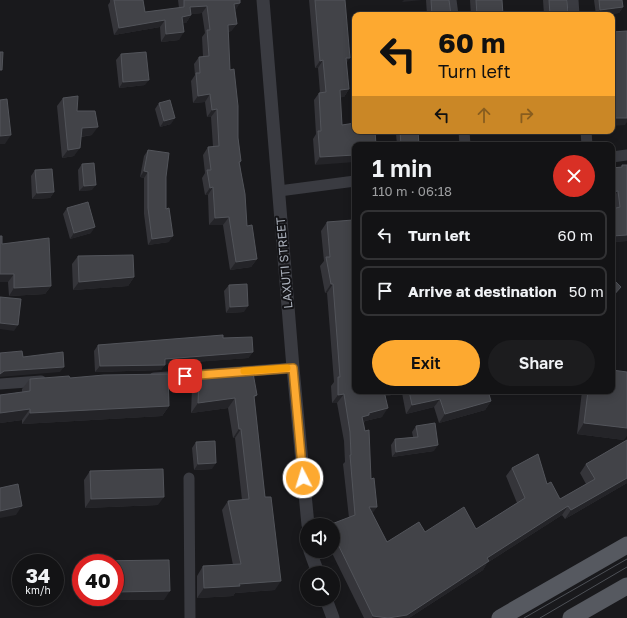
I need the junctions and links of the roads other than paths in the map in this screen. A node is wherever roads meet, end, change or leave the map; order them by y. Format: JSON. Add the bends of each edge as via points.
{"nodes":[{"id":1,"x":264,"y":0,"type":"edge"},
{"id":2,"x":451,"y":0,"type":"edge"},
{"id":3,"x":573,"y":0,"type":"edge"},
{"id":4,"x":453,"y":12,"type":"edge"},
{"id":5,"x":574,"y":12,"type":"edge"},
{"id":6,"x":627,"y":155,"type":"edge"},
{"id":7,"x":615,"y":157,"type":"edge"},
{"id":8,"x":352,"y":181,"type":"edge"},
{"id":9,"x":279,"y":192,"type":"junction"},
{"id":10,"x":293,"y":368,"type":"junction"},
{"id":11,"x":139,"y":379,"type":"edge"},
{"id":12,"x":52,"y":380,"type":"edge"},
{"id":13,"x":0,"y":384,"type":"edge"},
{"id":14,"x":189,"y":478,"type":"dead end"},
{"id":15,"x":307,"y":518,"type":"edge"},
{"id":16,"x":627,"y":545,"type":"edge"},
{"id":17,"x":627,"y":586,"type":"edge"},
{"id":18,"x":329,"y":606,"type":"edge"},
{"id":19,"x":190,"y":618,"type":"edge"},
{"id":20,"x":333,"y":618,"type":"edge"},
{"id":21,"x":500,"y":618,"type":"edge"},
{"id":22,"x":571,"y":618,"type":"edge"}],
"edges":[{"from":1,"to":9,"type":"street","name":"LAXUTI STREET"},
{"from":2,"to":4,"type":"street"},
{"from":3,"to":5,"type":"street"},
{"from":6,"to":7,"type":"street"},
{"from":8,"to":9,"type":"street"},
{"from":9,"to":10,"type":"street","name":"LAXUTI STREET"},
{"from":10,"to":11,"type":"street"},
{"from":10,"to":15,"type":"street","name":"LAXUTI STREET"},
{"from":12,"to":13,"type":"street"},
{"from":14,"to":19,"type":"street"},
{"from":16,"to":21,"type":"main road"},
{"from":17,"to":22,"type":"main road"},
{"from":18,"to":20,"type":"street"}]}
